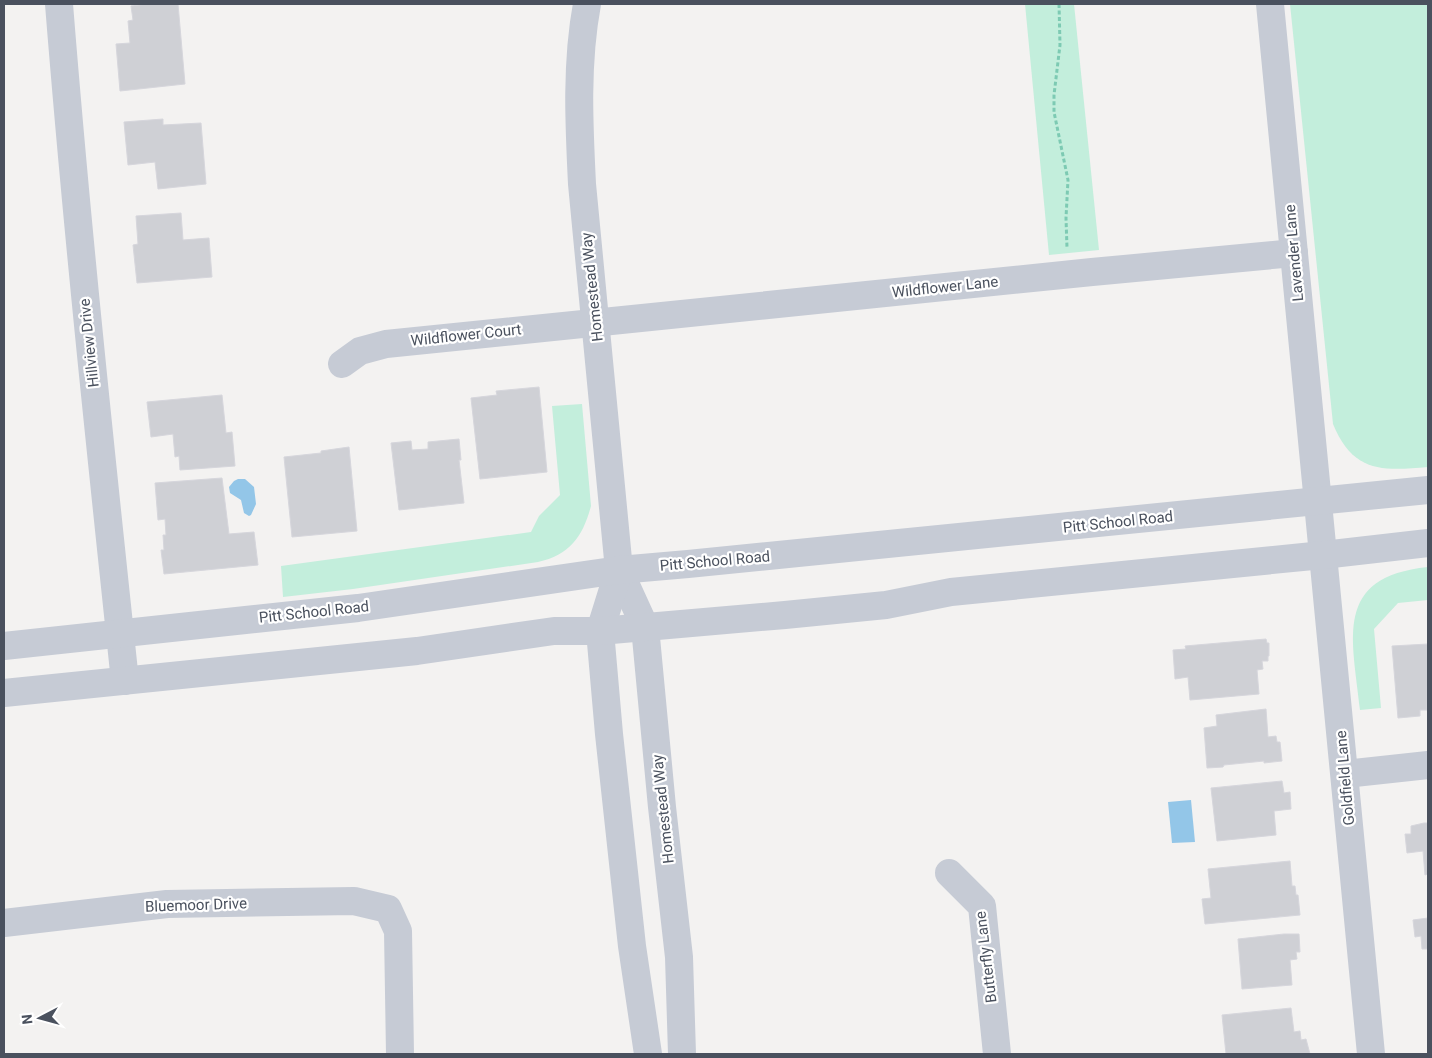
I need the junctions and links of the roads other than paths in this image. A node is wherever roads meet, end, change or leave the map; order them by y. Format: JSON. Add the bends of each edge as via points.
{"nodes":[{"id":1,"x":59,"y":4,"type":"edge"},
{"id":2,"x":587,"y":4,"type":"edge"},
{"id":3,"x":1270,"y":4,"type":"edge"},
{"id":4,"x":1294,"y":253,"type":"junction"},
{"id":5,"x":595,"y":322,"type":"junction"},
{"id":6,"x":342,"y":364,"type":"dead end"},
{"id":7,"x":1428,"y":490,"type":"edge"},
{"id":8,"x":1318,"y":502,"type":"junction"},
{"id":9,"x":1428,"y":543,"type":"edge"},
{"id":10,"x":1323,"y":556,"type":"junction"},
{"id":11,"x":619,"y":570,"type":"junction"},
{"id":12,"x":645,"y":627,"type":"junction"},
{"id":13,"x":600,"y":631,"type":"junction"},
{"id":14,"x":120,"y":634,"type":"junction"},
{"id":15,"x":4,"y":646,"type":"edge"},
{"id":16,"x":124,"y":681,"type":"junction"},
{"id":17,"x":4,"y":693,"type":"edge"},
{"id":18,"x":1428,"y":765,"type":"edge"},
{"id":19,"x":1344,"y":774,"type":"junction"},
{"id":20,"x":949,"y":873,"type":"dead end"},
{"id":21,"x":4,"y":923,"type":"edge"},
{"id":22,"x":400,"y":1054,"type":"edge"},
{"id":23,"x":648,"y":1054,"type":"edge"},
{"id":24,"x":682,"y":1054,"type":"edge"},
{"id":25,"x":997,"y":1054,"type":"edge"},
{"id":26,"x":1371,"y":1054,"type":"edge"}],
"edges":[{"from":1,"to":14,"type":"street","name":"Hillview Drive"},
{"from":2,"to":5,"type":"street","name":"Homestead Way","via":[[579,120]]},
{"from":3,"to":4,"type":"street","name":"Lavender Lane"},
{"from":4,"to":5,"type":"street","name":"Wildflower Lane"},
{"from":4,"to":8,"type":"street","name":"Lavender Lane"},
{"from":5,"to":6,"type":"street","name":"Wildflower Court","via":[[386,344],[360,351]]},
{"from":5,"to":11,"type":"street","name":"Homestead Way"},
{"from":7,"to":8,"type":"street","name":"Pitt School Road"},
{"from":8,"to":10,"type":"street","name":"Goldfield Lane"},
{"from":8,"to":11,"type":"street","name":"Pitt School Road"},
{"from":9,"to":10,"type":"street"},
{"from":10,"to":12,"type":"street","via":[[960,591],[886,605]]},
{"from":10,"to":19,"type":"street","name":"Goldfield Lane"},
{"from":11,"to":12,"type":"street","name":"Homestead Way"},
{"from":11,"to":13,"type":"street","name":"Homestead Way"},
{"from":11,"to":14,"type":"street","name":"Pitt School Road","via":[[358,608]]},
{"from":12,"to":13,"type":"street"},
{"from":12,"to":24,"type":"street","name":"Homestead Way","via":[[679,957]]},
{"from":13,"to":16,"type":"street","via":[[554,631],[417,651]]},
{"from":13,"to":23,"type":"street","name":"Homestead Way","via":[[632,946]]},
{"from":14,"to":15,"type":"street","name":"Pitt School Road"},
{"from":14,"to":16,"type":"street","name":"Hillview Drive"},
{"from":16,"to":17,"type":"street"},
{"from":18,"to":19,"type":"street"},
{"from":19,"to":26,"type":"street","name":"Goldfield Lane"},
{"from":20,"to":25,"type":"street","name":"Butterfly Lane","via":[[982,906]]},
{"from":21,"to":22,"type":"street","name":"Bluemoor Drive","via":[[167,904],[354,901],[388,909],[398,931]]}]}
